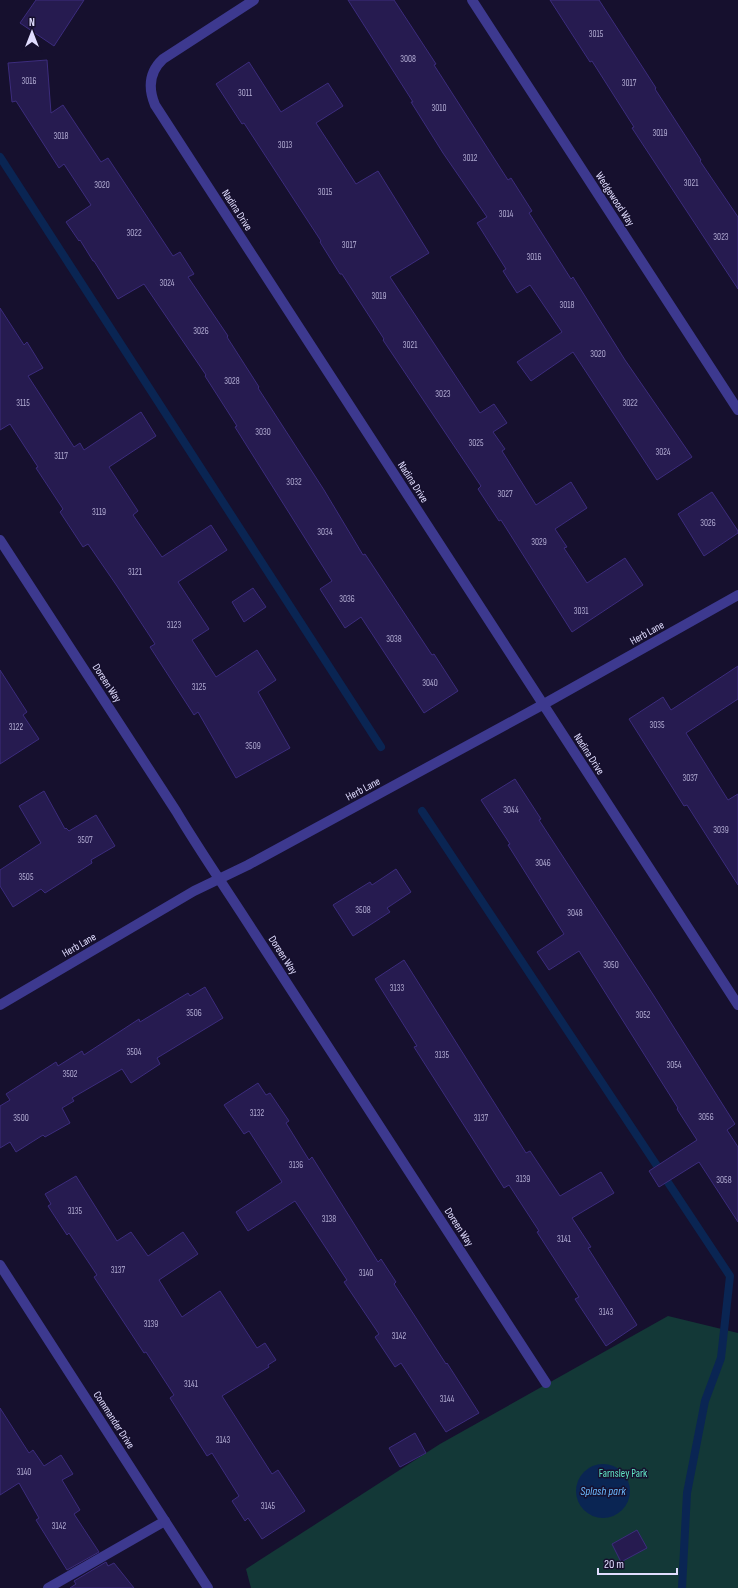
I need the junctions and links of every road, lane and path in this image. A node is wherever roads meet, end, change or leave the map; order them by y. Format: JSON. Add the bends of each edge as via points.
{"nodes":[{"id":1,"x":254,"y":0,"type":"edge"},
{"id":2,"x":472,"y":0,"type":"edge"},
{"id":3,"x":738,"y":410,"type":"edge"},
{"id":4,"x":0,"y":540,"type":"edge"},
{"id":5,"x":738,"y":595,"type":"edge"},
{"id":6,"x":544,"y":704,"type":"junction"},
{"id":7,"x":220,"y":878,"type":"junction"},
{"id":8,"x":0,"y":1005,"type":"edge"},
{"id":9,"x":738,"y":1005,"type":"edge"},
{"id":10,"x":0,"y":1265,"type":"edge"},
{"id":11,"x":546,"y":1383,"type":"dead end"},
{"id":12,"x":165,"y":1521,"type":"junction"},
{"id":13,"x":48,"y":1588,"type":"edge"},
{"id":14,"x":208,"y":1588,"type":"edge"}],
"edges":[{"from":1,"to":6,"type":"street","name":"Nadina Drive","via":[[157,65],[150,87],[155,105]]},
{"from":2,"to":3,"type":"street","name":"Wedgewood Way"},
{"from":4,"to":7,"type":"street","name":"Doreen Way"},
{"from":5,"to":6,"type":"street","name":"Herb Lane"},
{"from":6,"to":7,"type":"street","name":"Herb Lane"},
{"from":6,"to":9,"type":"street","name":"Nadina Drive"},
{"from":7,"to":8,"type":"street","name":"Herb Lane"},
{"from":7,"to":11,"type":"street","name":"Doreen Way"},
{"from":10,"to":12,"type":"street","name":"Commander Drive"},
{"from":12,"to":13,"type":"street"},
{"from":12,"to":14,"type":"street","name":"Commander Drive"}]}
